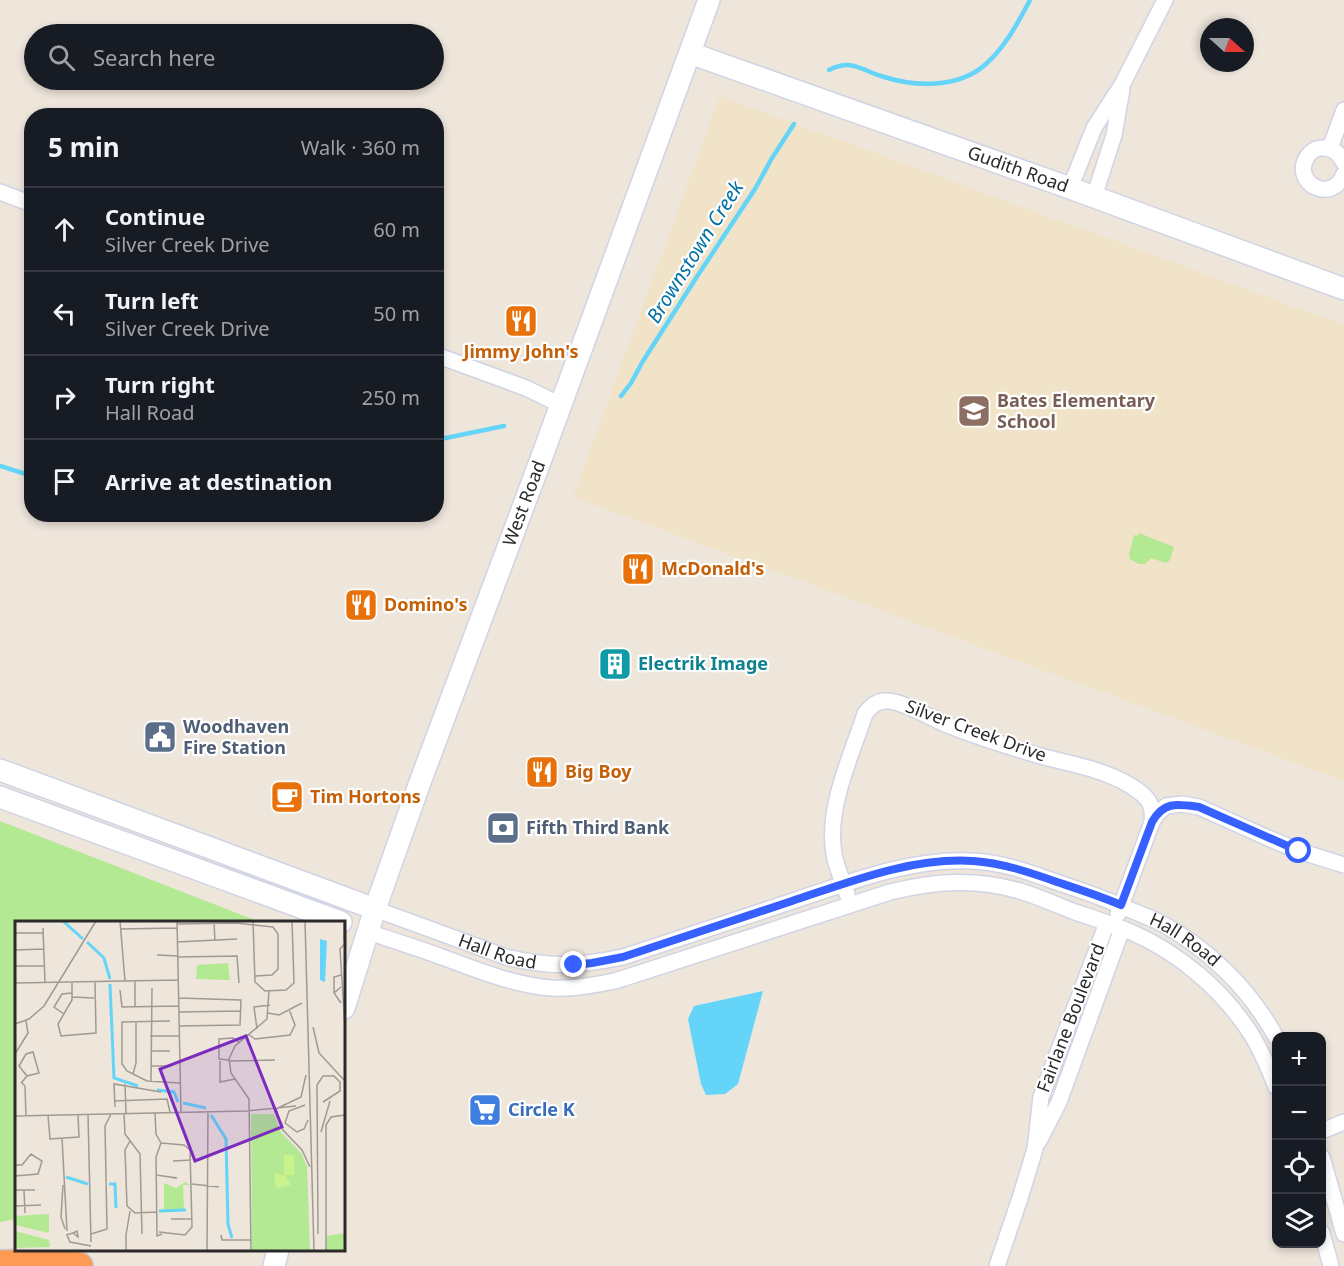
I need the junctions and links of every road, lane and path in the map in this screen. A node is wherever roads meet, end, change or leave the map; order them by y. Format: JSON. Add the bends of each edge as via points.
{"nodes":[{"id":1,"x":709,"y":0,"type":"edge"},
{"id":2,"x":1165,"y":0,"type":"edge"},
{"id":3,"x":690,"y":53,"type":"junction"},
{"id":4,"x":1123,"y":83,"type":"junction"},
{"id":5,"x":1344,"y":110,"type":"edge"},
{"id":6,"x":1330,"y":148,"type":"junction"},
{"id":7,"x":1344,"y":163,"type":"edge"},
{"id":8,"x":1344,"y":174,"type":"edge"},
{"id":9,"x":1070,"y":189,"type":"junction"},
{"id":10,"x":0,"y":192,"type":"edge"},
{"id":11,"x":1094,"y":197,"type":"junction"},
{"id":12,"x":24,"y":201,"type":"edge"},
{"id":13,"x":1344,"y":289,"type":"edge"},
{"id":14,"x":444,"y":358,"type":"edge"},
{"id":15,"x":561,"y":405,"type":"junction"},
{"id":16,"x":0,"y":770,"type":"edge"},
{"id":17,"x":0,"y":797,"type":"edge"},
{"id":18,"x":1152,"y":822,"type":"junction"},
{"id":19,"x":201,"y":845,"type":"junction"},
{"id":20,"x":1344,"y":865,"type":"edge"},
{"id":21,"x":193,"y":869,"type":"junction"},
{"id":22,"x":274,"y":871,"type":"junction"},
{"id":23,"x":844,"y":884,"type":"junction"},
{"id":24,"x":266,"y":895,"type":"junction"},
{"id":25,"x":851,"y":905,"type":"junction"},
{"id":26,"x":1121,"y":905,"type":"junction"},
{"id":27,"x":375,"y":909,"type":"junction"},
{"id":28,"x":337,"y":921,"type":"edge"},
{"id":29,"x":345,"y":924,"type":"edge"},
{"id":30,"x":1114,"y":926,"type":"junction"},
{"id":31,"x":368,"y":932,"type":"junction"},
{"id":32,"x":644,"y":950,"type":"junction"},
{"id":33,"x":524,"y":961,"type":"junction"},
{"id":34,"x":650,"y":969,"type":"junction"},
{"id":35,"x":520,"y":983,"type":"junction"},
{"id":36,"x":345,"y":1005,"type":"edge"},
{"id":37,"x":1274,"y":1032,"type":"edge"},
{"id":38,"x":1276,"y":1086,"type":"edge"},
{"id":39,"x":1344,"y":1122,"type":"edge"},
{"id":40,"x":1326,"y":1129,"type":"edge"},
{"id":41,"x":1326,"y":1171,"type":"edge"},
{"id":42,"x":1344,"y":1234,"type":"edge"},
{"id":43,"x":1326,"y":1248,"type":"edge"},
{"id":44,"x":278,"y":1251,"type":"edge"},
{"id":45,"x":0,"y":1264,"type":"edge"},
{"id":46,"x":79,"y":1266,"type":"edge"},
{"id":47,"x":274,"y":1266,"type":"edge"},
{"id":48,"x":996,"y":1266,"type":"edge"},
{"id":49,"x":1331,"y":1266,"type":"edge"}],
"edges":[{"from":1,"to":3,"type":"street","name":"West Road"},
{"from":2,"to":4,"type":"street"},
{"from":3,"to":9,"type":"street","name":"Gudith Road"},
{"from":3,"to":15,"type":"street","name":"West Road"},
{"from":4,"to":9,"type":"street","via":[[1094,128]]},
{"from":4,"to":11,"type":"street","via":[[1114,135]]},
{"from":5,"to":6,"type":"street"},
{"from":6,"to":7,"type":"street"},
{"from":6,"to":8,"type":"street","via":[[1316,149],[1306,158],[1306,179],[1323,190],[1340,183]]},
{"from":9,"to":11,"type":"street","name":"Gudith Road"},
{"from":10,"to":12,"type":"street"},
{"from":11,"to":13,"type":"street","name":"Gudith Road"},
{"from":14,"to":15,"type":"street"},
{"from":15,"to":27,"type":"street","name":"West Road"},
{"from":16,"to":19,"type":"street","name":"Hall Road"},
{"from":17,"to":21,"type":"street","name":"Hall Road"},
{"from":18,"to":20,"type":"street","via":[[1166,806],[1199,807],[1299,851]]},
{"from":18,"to":23,"type":"street","name":"Silver Creek Drive","via":[[1148,800],[1116,778],[999,743],[896,702],[883,701],[865,714],[835,810],[833,851]]},
{"from":18,"to":26,"type":"street"},
{"from":19,"to":21,"type":"street"},
{"from":19,"to":22,"type":"street","name":"Hall Road"},
{"from":21,"to":24,"type":"street","name":"Hall Road"},
{"from":22,"to":24,"type":"street"},
{"from":22,"to":27,"type":"street","name":"Hall Road"},
{"from":23,"to":25,"type":"street","name":"Silver Creek Drive"},
{"from":23,"to":26,"type":"street","name":"Hall Road","via":[[917,864],[974,861],[1024,871]]},
{"from":23,"to":32,"type":"street","name":"Hall Road"},
{"from":24,"to":28,"type":"street","name":"Hall Road"},
{"from":25,"to":30,"type":"street","name":"Hall Road","via":[[918,885],[973,882],[1021,892]]},
{"from":25,"to":34,"type":"street","name":"Hall Road"},
{"from":26,"to":30,"type":"street","name":"Fairlane Boulevard"},
{"from":26,"to":37,"type":"street","name":"Hall Road","via":[[1189,940],[1217,963],[1248,995]]},
{"from":27,"to":31,"type":"street","name":"West Road"},
{"from":27,"to":33,"type":"street","name":"Hall Road","via":[[482,950]]},
{"from":29,"to":31,"type":"street","name":"Hall Road"},
{"from":30,"to":38,"type":"street","name":"Hall Road","via":[[1180,960],[1207,981],[1251,1034]]},
{"from":30,"to":48,"type":"street","name":"Fairlane Boulevard","via":[[1041,1097],[1035,1149]]},
{"from":31,"to":35,"type":"street","name":"Hall Road"},
{"from":31,"to":36,"type":"street","name":"West Road"},
{"from":32,"to":33,"type":"street","name":"Hall Road","via":[[592,963],[555,965]]},
{"from":32,"to":34,"type":"street"},
{"from":33,"to":35,"type":"street"},
{"from":34,"to":35,"type":"street","name":"Hall Road","via":[[588,986],[553,988]]},
{"from":39,"to":40,"type":"street"},
{"from":41,"to":42,"type":"street"},
{"from":43,"to":49,"type":"street"},
{"from":44,"to":47,"type":"street"},
{"from":45,"to":46,"type":"highway"}]}
